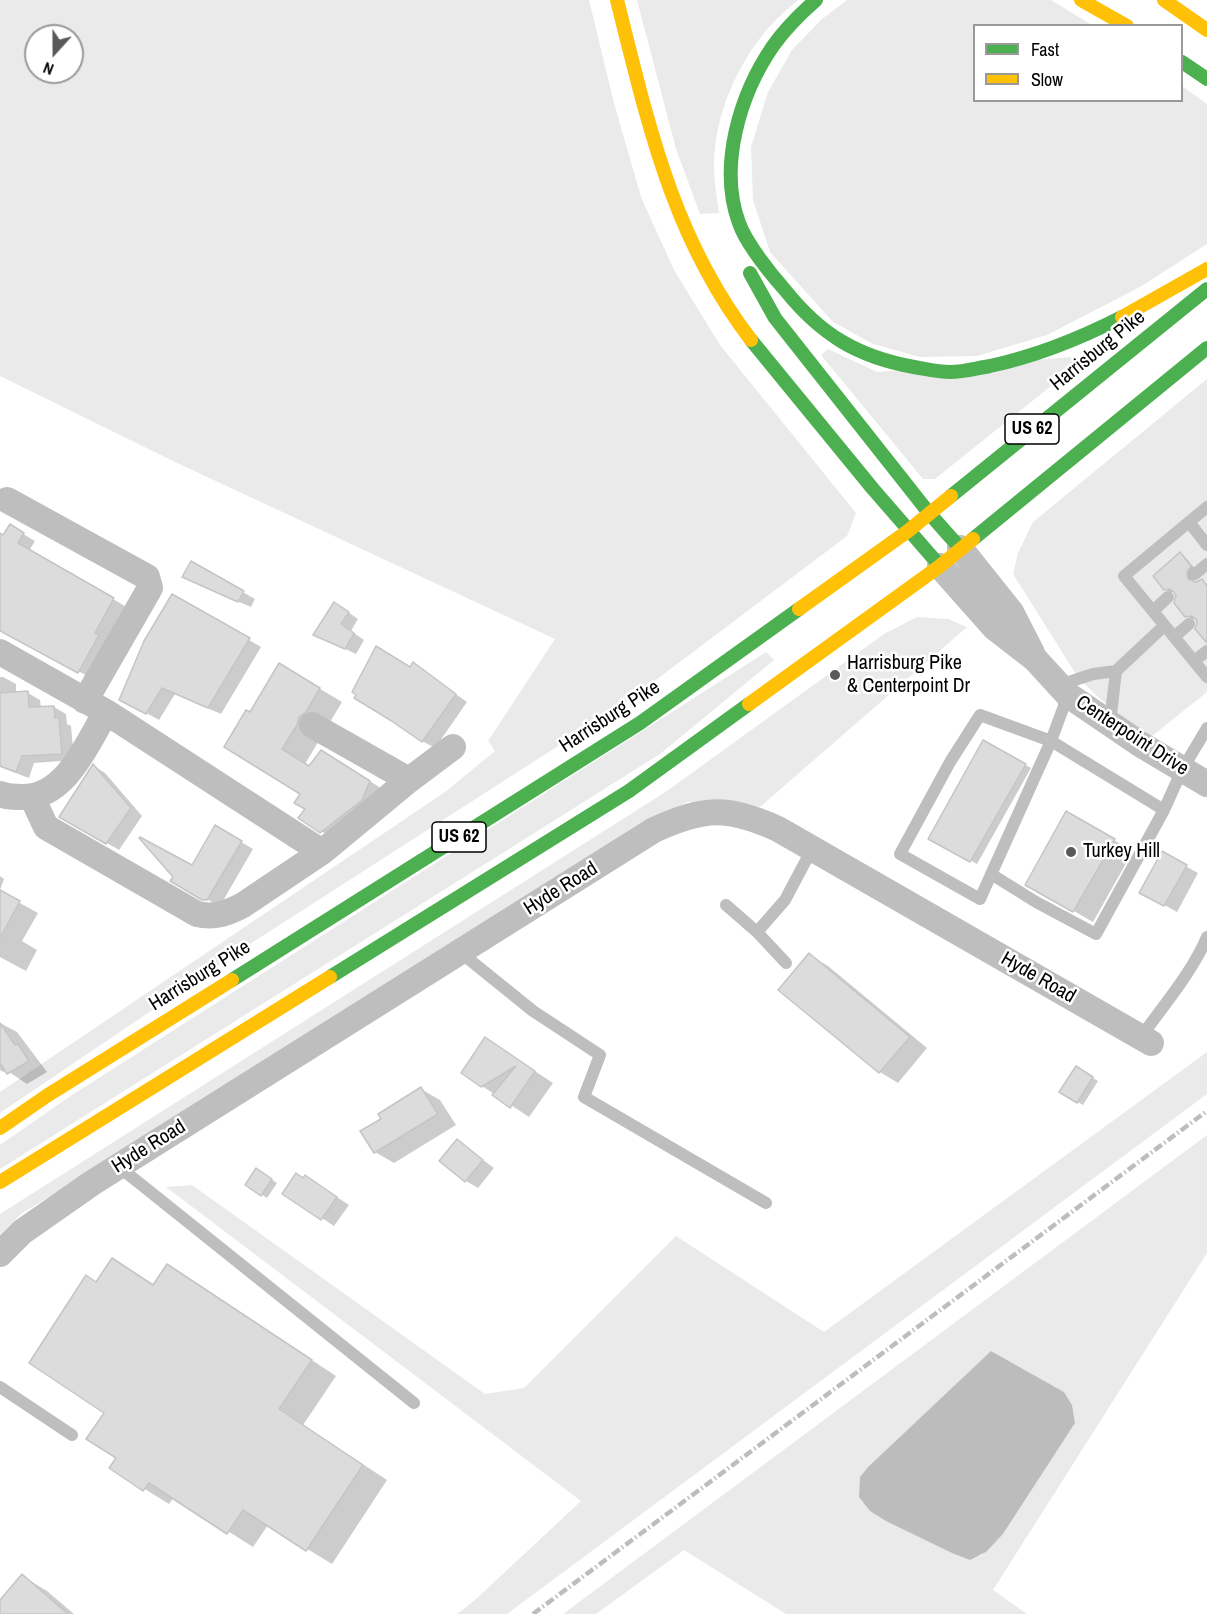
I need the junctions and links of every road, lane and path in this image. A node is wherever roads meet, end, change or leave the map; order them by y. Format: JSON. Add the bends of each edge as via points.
{"nodes":[{"id":1,"x":617,"y":0,"type":"edge"},
{"id":2,"x":816,"y":0,"type":"edge"},
{"id":3,"x":1081,"y":0,"type":"edge"},
{"id":4,"x":1164,"y":0,"type":"edge"},
{"id":5,"x":1123,"y":24,"type":"edge"},
{"id":6,"x":1207,"y":30,"type":"edge"},
{"id":7,"x":1183,"y":63,"type":"edge"},
{"id":8,"x":1207,"y":79,"type":"edge"},
{"id":9,"x":740,"y":226,"type":"junction"},
{"id":10,"x":1207,"y":269,"type":"edge"},
{"id":11,"x":1207,"y":289,"type":"edge"},
{"id":12,"x":1207,"y":348,"type":"edge"},
{"id":13,"x":7,"y":500,"type":"dead end"},
{"id":14,"x":1207,"y":507,"type":"edge"},
{"id":15,"x":928,"y":513,"type":"junction"},
{"id":16,"x":1189,"y":522,"type":"junction"},
{"id":17,"x":908,"y":531,"type":"junction"},
{"id":18,"x":1207,"y":545,"type":"edge"},
{"id":19,"x":960,"y":548,"type":"junction"},
{"id":20,"x":1207,"y":564,"type":"edge"},
{"id":21,"x":940,"y":566,"type":"junction"},
{"id":22,"x":1195,"y":574,"type":"dead end"},
{"id":23,"x":1168,"y":597,"type":"dead end"},
{"id":24,"x":1153,"y":611,"type":"junction"},
{"id":25,"x":1190,"y":624,"type":"dead end"},
{"id":26,"x":1164,"y":626,"type":"junction"},
{"id":27,"x":1174,"y":637,"type":"junction"},
{"id":28,"x":1207,"y":651,"type":"edge"},
{"id":29,"x":0,"y":652,"type":"edge"},
{"id":30,"x":1035,"y":659,"type":"junction"},
{"id":31,"x":1194,"y":662,"type":"junction"},
{"id":32,"x":1116,"y":671,"type":"junction"},
{"id":33,"x":1207,"y":677,"type":"edge"},
{"id":34,"x":1064,"y":690,"type":"junction"},
{"id":35,"x":96,"y":706,"type":"junction"},
{"id":36,"x":1110,"y":724,"type":"junction"},
{"id":37,"x":312,"y":725,"type":"dead end"},
{"id":38,"x":1207,"y":728,"type":"edge"},
{"id":39,"x":1051,"y":741,"type":"junction"},
{"id":40,"x":453,"y":747,"type":"dead end"},
{"id":41,"x":1182,"y":770,"type":"junction"},
{"id":42,"x":409,"y":780,"type":"junction"},
{"id":43,"x":1207,"y":784,"type":"edge"},
{"id":44,"x":0,"y":794,"type":"edge"},
{"id":45,"x":33,"y":797,"type":"junction"},
{"id":46,"x":1164,"y":810,"type":"junction"},
{"id":47,"x":812,"y":849,"type":"junction"},
{"id":48,"x":322,"y":852,"type":"junction"},
{"id":49,"x":991,"y":874,"type":"junction"},
{"id":50,"x":726,"y":905,"type":"dead end"},
{"id":51,"x":757,"y":932,"type":"junction"},
{"id":52,"x":1207,"y":937,"type":"edge"},
{"id":53,"x":460,"y":952,"type":"junction"},
{"id":54,"x":786,"y":963,"type":"dead end"},
{"id":55,"x":1146,"y":1040,"type":"joint"},
{"id":56,"x":0,"y":1128,"type":"edge"},
{"id":57,"x":118,"y":1166,"type":"junction"},
{"id":58,"x":0,"y":1182,"type":"edge"},
{"id":59,"x":766,"y":1203,"type":"dead end"},
{"id":60,"x":0,"y":1254,"type":"edge"},
{"id":61,"x":0,"y":1387,"type":"edge"},
{"id":62,"x":414,"y":1403,"type":"dead end"},
{"id":63,"x":72,"y":1435,"type":"dead end"}],
"edges":[{"from":1,"to":17,"type":"main road","via":[[663,172],[695,252],[756,346]]},
{"from":2,"to":9,"type":"main road","via":[[784,32],[758,68],[741,113],[731,158]]},
{"from":3,"to":5,"type":"main road"},
{"from":4,"to":6,"type":"main road"},
{"from":7,"to":8,"type":"main road"},
{"from":9,"to":10,"type":"main road","via":[[783,290],[834,339],[867,356],[899,365],[954,372],[1023,359],[1063,345],[1128,315]]},
{"from":9,"to":15,"type":"main road","via":[[743,252],[752,277],[775,318]]},
{"from":11,"to":15,"type":"main road","name":"Harrisburg Pike","number":"US 62"},
{"from":12,"to":19,"type":"main road","number":"US 62"},
{"from":13,"to":35,"type":"street","via":[[147,577],[150,588]]},
{"from":14,"to":16,"type":"lane"},
{"from":15,"to":17,"type":"main road","name":"Harrisburg Pike","number":"US 62"},
{"from":15,"to":19,"type":"main road"},
{"from":16,"to":18,"type":"lane"},
{"from":16,"to":24,"type":"lane","via":[[1124,576]]},
{"from":17,"to":21,"type":"main road"},
{"from":17,"to":56,"type":"main road","name":"Harrisburg Pike","number":"US 62","via":[[640,723]]},
{"from":19,"to":21,"type":"main road","number":"US 62"},
{"from":19,"to":30,"type":"street","name":"Centerpoint Drive","via":[[1011,612]]},
{"from":20,"to":22,"type":"lane"},
{"from":21,"to":30,"type":"street","name":"Centerpoint Drive","via":[[994,628]]},
{"from":21,"to":58,"type":"main road","number":"US 62","via":[[629,791]]},
{"from":23,"to":24,"type":"lane"},
{"from":24,"to":26,"type":"lane"},
{"from":25,"to":27,"type":"lane"},
{"from":26,"to":27,"type":"lane"},
{"from":26,"to":32,"type":"lane"},
{"from":27,"to":31,"type":"lane"},
{"from":28,"to":31,"type":"lane"},
{"from":29,"to":35,"type":"street"},
{"from":30,"to":34,"type":"street","name":"Centerpoint Drive"},
{"from":31,"to":33,"type":"lane"},
{"from":32,"to":34,"type":"lane","via":[[1093,674]]},
{"from":32,"to":36,"type":"lane"},
{"from":34,"to":36,"type":"street","name":"Centerpoint Drive"},
{"from":34,"to":39,"type":"lane"},
{"from":35,"to":45,"type":"street","via":[[75,765],[46,793]]},
{"from":35,"to":48,"type":"street"},
{"from":36,"to":41,"type":"street","name":"Centerpoint Drive"},
{"from":37,"to":42,"type":"street"},
{"from":38,"to":41,"type":"lane"},
{"from":39,"to":46,"type":"lane"},
{"from":39,"to":49,"type":"lane"},
{"from":39,"to":49,"type":"lane","via":[[980,715],[900,854],[980,899]]},
{"from":40,"to":42,"type":"street"},
{"from":41,"to":43,"type":"street","name":"Centerpoint Drive"},
{"from":41,"to":46,"type":"lane"},
{"from":42,"to":48,"type":"street"},
{"from":44,"to":45,"type":"street"},
{"from":45,"to":48,"type":"street","via":[[46,827],[198,914],[210,917],[243,905]]},
{"from":46,"to":49,"type":"lane","via":[[1096,934]]},
{"from":47,"to":51,"type":"lane","via":[[784,900]]},
{"from":47,"to":53,"type":"street","name":"Hyde Road","via":[[743,815],[692,814],[654,830]]},
{"from":47,"to":55,"type":"street","name":"Hyde Road"},
{"from":50,"to":51,"type":"lane"},
{"from":51,"to":54,"type":"lane"},
{"from":52,"to":55,"type":"lane"},
{"from":53,"to":57,"type":"street","name":"Hyde Road"},
{"from":53,"to":59,"type":"lane","via":[[532,1011],[600,1055],[584,1096]]},
{"from":57,"to":60,"type":"street","name":"Hyde Road","via":[[22,1232]]},
{"from":57,"to":62,"type":"lane"},
{"from":61,"to":63,"type":"lane"}]}
